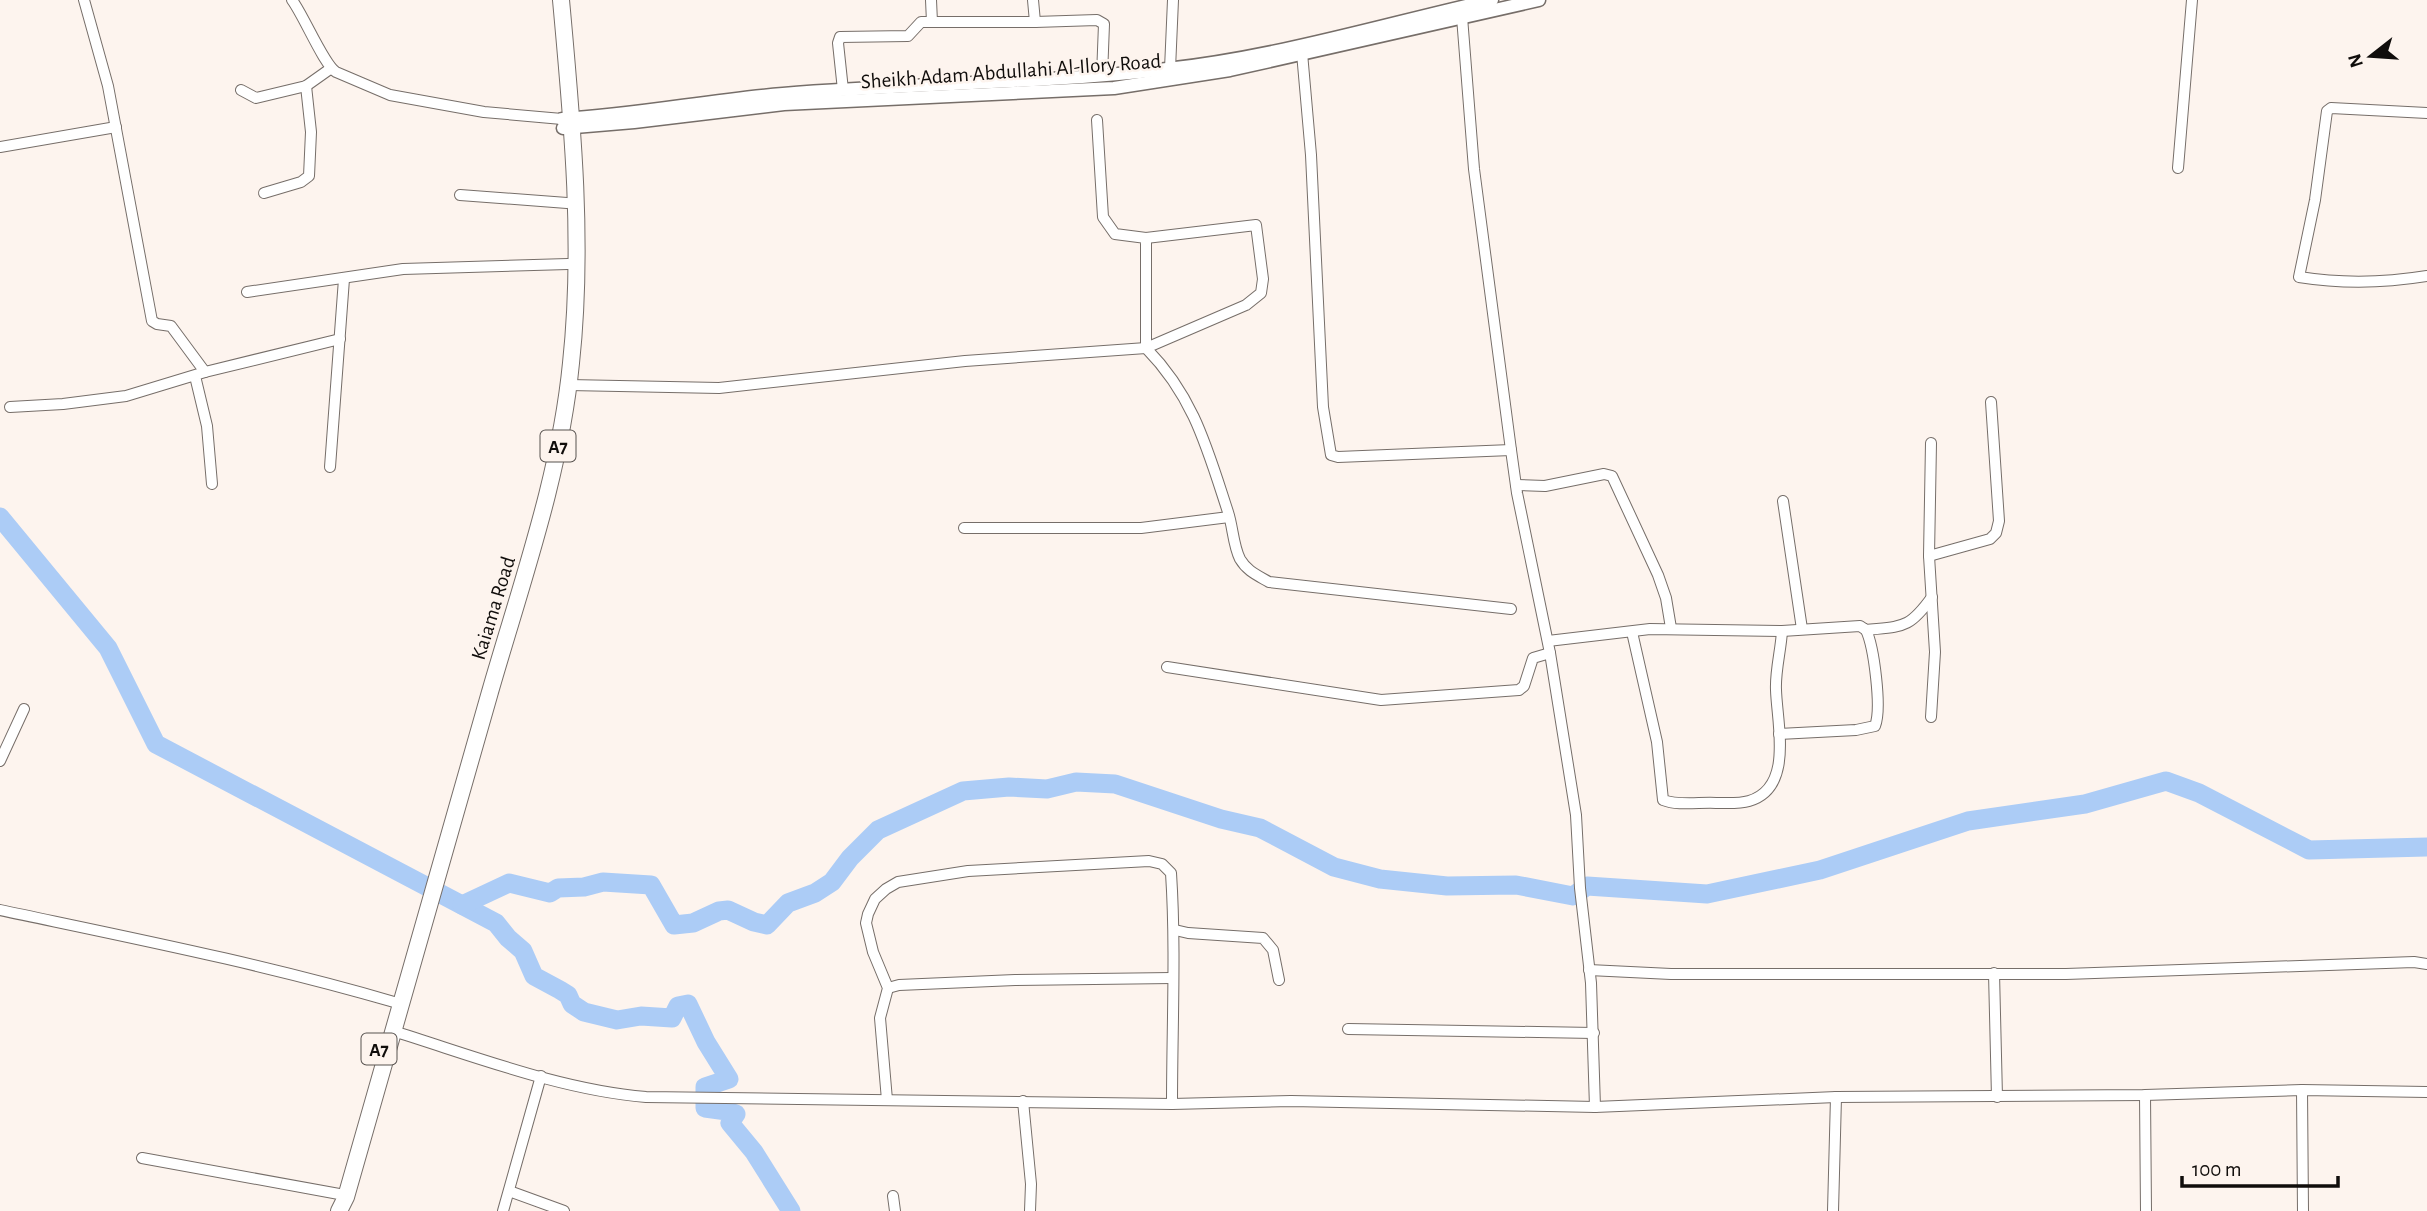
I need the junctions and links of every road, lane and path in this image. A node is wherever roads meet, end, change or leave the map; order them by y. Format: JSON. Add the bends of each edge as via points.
{"nodes":[{"id":1,"x":292,"y":0,"type":"edge"},
{"id":2,"x":553,"y":0,"type":"edge"},
{"id":3,"x":561,"y":0,"type":"edge"},
{"id":4,"x":931,"y":0,"type":"edge"},
{"id":5,"x":1033,"y":0,"type":"edge"},
{"id":6,"x":1173,"y":0,"type":"edge"},
{"id":7,"x":1492,"y":0,"type":"edge"},
{"id":8,"x":1539,"y":0,"type":"edge"},
{"id":9,"x":2192,"y":0,"type":"edge"},
{"id":10,"x":88,"y":1,"type":"edge"},
{"id":11,"x":1462,"y":17,"type":"junction"},
{"id":12,"x":932,"y":22,"type":"junction"},
{"id":13,"x":1035,"y":22,"type":"junction"},
{"id":14,"x":1302,"y":53,"type":"junction"},
{"id":15,"x":330,"y":69,"type":"junction"},
{"id":16,"x":1170,"y":69,"type":"junction"},
{"id":17,"x":1102,"y":76,"type":"junction"},
{"id":18,"x":306,"y":86,"type":"junction"},
{"id":19,"x":241,"y":90,"type":"dead end"},
{"id":20,"x":843,"y":90,"type":"junction"},
{"id":21,"x":2427,"y":113,"type":"edge"},
{"id":22,"x":1097,"y":120,"type":"dead end"},
{"id":23,"x":567,"y":123,"type":"junction"},
{"id":24,"x":116,"y":127,"type":"junction"},
{"id":25,"x":0,"y":147,"type":"edge"},
{"id":26,"x":2178,"y":168,"type":"dead end"},
{"id":27,"x":264,"y":192,"type":"dead end"},
{"id":28,"x":460,"y":195,"type":"dead end"},
{"id":29,"x":567,"y":203,"type":"junction"},
{"id":30,"x":1146,"y":239,"type":"junction"},
{"id":31,"x":568,"y":264,"type":"junction"},
{"id":32,"x":2427,"y":276,"type":"edge"},
{"id":33,"x":344,"y":279,"type":"junction"},
{"id":34,"x":247,"y":292,"type":"dead end"},
{"id":35,"x":340,"y":339,"type":"junction"},
{"id":36,"x":1146,"y":348,"type":"junction"},
{"id":37,"x":200,"y":374,"type":"junction"},
{"id":38,"x":569,"y":385,"type":"junction"},
{"id":39,"x":1991,"y":402,"type":"dead end"},
{"id":40,"x":10,"y":407,"type":"dead end"},
{"id":41,"x":1931,"y":443,"type":"dead end"},
{"id":42,"x":1511,"y":450,"type":"junction"},
{"id":43,"x":330,"y":467,"type":"dead end"},
{"id":44,"x":212,"y":484,"type":"dead end"},
{"id":45,"x":1516,"y":485,"type":"junction"},
{"id":46,"x":1783,"y":500,"type":"dead end"},
{"id":47,"x":1229,"y":517,"type":"junction"},
{"id":48,"x":964,"y":528,"type":"dead end"},
{"id":49,"x":1929,"y":556,"type":"junction"},
{"id":50,"x":1932,"y":597,"type":"junction"},
{"id":51,"x":1511,"y":609,"type":"dead end"},
{"id":52,"x":1671,"y":628,"type":"junction"},
{"id":53,"x":1802,"y":629,"type":"junction"},
{"id":54,"x":1866,"y":630,"type":"junction"},
{"id":55,"x":1782,"y":631,"type":"junction"},
{"id":56,"x":1632,"y":632,"type":"junction"},
{"id":57,"x":1548,"y":641,"type":"junction"},
{"id":58,"x":1550,"y":653,"type":"junction"},
{"id":59,"x":1167,"y":667,"type":"dead end"},
{"id":60,"x":24,"y":709,"type":"dead end"},
{"id":61,"x":1931,"y":718,"type":"dead end"},
{"id":62,"x":1779,"y":734,"type":"junction"},
{"id":63,"x":0,"y":761,"type":"edge"},
{"id":64,"x":432,"y":883,"type":"junction"},
{"id":65,"x":0,"y":910,"type":"edge"},
{"id":66,"x":1175,"y":930,"type":"junction"},
{"id":67,"x":2427,"y":964,"type":"edge"},
{"id":68,"x":1589,"y":970,"type":"junction"},
{"id":69,"x":1994,"y":973,"type":"junction"},
{"id":70,"x":1171,"y":978,"type":"junction"},
{"id":71,"x":1279,"y":980,"type":"dead end"},
{"id":72,"x":888,"y":988,"type":"junction"},
{"id":73,"x":394,"y":1002,"type":"junction"},
{"id":74,"x":1348,"y":1029,"type":"dead end"},
{"id":75,"x":393,"y":1031,"type":"junction"},
{"id":76,"x":1594,"y":1033,"type":"junction"},
{"id":77,"x":541,"y":1076,"type":"junction"},
{"id":78,"x":2302,"y":1090,"type":"junction"},
{"id":79,"x":2427,"y":1092,"type":"edge"},
{"id":80,"x":2145,"y":1095,"type":"junction"},
{"id":81,"x":1836,"y":1097,"type":"junction"},
{"id":82,"x":1997,"y":1097,"type":"junction"},
{"id":83,"x":887,"y":1100,"type":"junction"},
{"id":84,"x":1023,"y":1101,"type":"junction"},
{"id":85,"x":1172,"y":1104,"type":"junction"},
{"id":86,"x":1595,"y":1107,"type":"junction"},
{"id":87,"x":142,"y":1158,"type":"dead end"},
{"id":88,"x":509,"y":1191,"type":"junction"},
{"id":89,"x":339,"y":1194,"type":"junction"},
{"id":90,"x":893,"y":1196,"type":"dead end"},
{"id":91,"x":339,"y":1211,"type":"edge"},
{"id":92,"x":503,"y":1211,"type":"edge"},
{"id":93,"x":564,"y":1211,"type":"edge"},
{"id":94,"x":895,"y":1211,"type":"edge"},
{"id":95,"x":1030,"y":1211,"type":"edge"},
{"id":96,"x":1833,"y":1211,"type":"edge"},
{"id":97,"x":2146,"y":1211,"type":"edge"},
{"id":98,"x":2303,"y":1211,"type":"edge"}],
"edges":[{"from":1,"to":15,"type":"street"},
{"from":2,"to":23,"type":"highway","name":"Kaiama Road","number":"A7"},
{"from":3,"to":23,"type":"highway","name":"Kaiama Road","number":"A7"},
{"from":4,"to":12,"type":"street"},
{"from":5,"to":13,"type":"street"},
{"from":6,"to":16,"type":"street"},
{"from":7,"to":16,"type":"street","name":"Sheikh Adam Abdullahi Al-Ilory Road","via":[[1300,45]]},
{"from":8,"to":11,"type":"street","name":"Sheikh Adam Abdullahi Al-Ilory Road"},
{"from":9,"to":26,"type":"street"},
{"from":10,"to":24,"type":"street"},
{"from":11,"to":14,"type":"street","name":"Sheikh Adam Abdullahi Al-Ilory Road"},
{"from":11,"to":42,"type":"street","via":[[1474,169]]},
{"from":12,"to":13,"type":"street"},
{"from":12,"to":20,"type":"street","via":[[920,22],[908,36],[840,37]]},
{"from":13,"to":17,"type":"street","via":[[1097,20],[1104,24]]},
{"from":14,"to":23,"type":"street","name":"Sheikh Adam Abdullahi Al-Ilory Road","via":[[1230,70],[1114,88],[784,104],[634,122]]},
{"from":14,"to":42,"type":"street","via":[[1323,407],[1331,455]]},
{"from":15,"to":18,"type":"street"},
{"from":15,"to":23,"type":"street","via":[[390,94]]},
{"from":16,"to":17,"type":"street","name":"Sheikh Adam Abdullahi Al-Ilory Road"},
{"from":17,"to":20,"type":"street","name":"Sheikh Adam Abdullahi Al-Ilory Road"},
{"from":18,"to":19,"type":"street","via":[[256,98]]},
{"from":18,"to":27,"type":"street","via":[[309,176]]},
{"from":20,"to":23,"type":"street","name":"Sheikh Adam Abdullahi Al-Ilory Road","via":[[780,94]]},
{"from":21,"to":32,"type":"street","via":[[2327,111],[2299,277],[2389,282]]},
{"from":22,"to":30,"type":"street","via":[[1103,217],[1115,234]]},
{"from":23,"to":29,"type":"highway","name":"Kaiama Road","number":"A7"},
{"from":23,"to":38,"type":"highway","name":"Kaiama Road","number":"A7","via":[[577,254]]},
{"from":24,"to":25,"type":"street"},
{"from":24,"to":37,"type":"street","via":[[152,321],[172,326]]},
{"from":28,"to":29,"type":"street"},
{"from":29,"to":31,"type":"highway","name":"Kaiama Road","number":"A7"},
{"from":30,"to":36,"type":"street"},
{"from":30,"to":36,"type":"street","via":[[1256,225],[1263,279],[1261,293],[1246,305]]},
{"from":31,"to":33,"type":"street","via":[[403,269]]},
{"from":31,"to":64,"type":"highway","name":"Kaiama Road","number":"A7","via":[[562,368],[547,451]]},
{"from":33,"to":34,"type":"street"},
{"from":33,"to":35,"type":"street"},
{"from":35,"to":37,"type":"street"},
{"from":35,"to":43,"type":"street"},
{"from":36,"to":38,"type":"street","via":[[965,361],[719,388]]},
{"from":36,"to":47,"type":"street","via":[[1192,410]]},
{"from":37,"to":40,"type":"street","via":[[126,396]]},
{"from":37,"to":44,"type":"street"},
{"from":38,"to":64,"type":"highway","name":"Kaiama Road","number":"A7","via":[[540,523]]},
{"from":39,"to":49,"type":"street","via":[[1996,533],[1990,539]]},
{"from":41,"to":49,"type":"street"},
{"from":42,"to":45,"type":"street"},
{"from":45,"to":52,"type":"street","via":[[1545,486],[1612,476],[1658,575]]},
{"from":45,"to":57,"type":"street"},
{"from":46,"to":53,"type":"street"},
{"from":47,"to":48,"type":"street","via":[[1141,528]]},
{"from":47,"to":51,"type":"street","via":[[1239,557],[1248,570],[1269,582]]},
{"from":49,"to":50,"type":"street"},
{"from":50,"to":54,"type":"street","via":[[1913,621]]},
{"from":50,"to":61,"type":"street","via":[[1936,652]]},
{"from":52,"to":55,"type":"street"},
{"from":52,"to":56,"type":"street"},
{"from":53,"to":54,"type":"street","via":[[1860,625]]},
{"from":53,"to":55,"type":"street"},
{"from":54,"to":62,"type":"street","via":[[1875,660],[1875,726]]},
{"from":55,"to":62,"type":"street","via":[[1775,687]]},
{"from":56,"to":57,"type":"street"},
{"from":56,"to":62,"type":"street","via":[[1657,742],[1663,800],[1750,801],[1768,788],[1779,772]]},
{"from":57,"to":58,"type":"street"},
{"from":58,"to":59,"type":"street","via":[[1533,658],[1519,690],[1381,700]]},
{"from":58,"to":68,"type":"street","via":[[1576,815]]},
{"from":60,"to":63,"type":"street"},
{"from":64,"to":73,"type":"highway","name":"Kaiama Road","number":"A7"},
{"from":64,"to":75,"type":"highway","name":"Kaiama Road","number":"A7"},
{"from":65,"to":73,"type":"street","via":[[225,957]]},
{"from":66,"to":70,"type":"street"},
{"from":66,"to":71,"type":"street","via":[[1263,938],[1273,950]]},
{"from":66,"to":72,"type":"street","via":[[1171,873],[1162,864],[1149,861],[968,871],[898,882],[875,899],[866,923]]},
{"from":67,"to":69,"type":"street"},
{"from":68,"to":69,"type":"street"},
{"from":68,"to":76,"type":"street"},
{"from":69,"to":82,"type":"street"},
{"from":70,"to":72,"type":"street","via":[[1015,980]]},
{"from":70,"to":85,"type":"street"},
{"from":72,"to":83,"type":"street","via":[[880,1018]]},
{"from":73,"to":89,"type":"highway","name":"Kaiama Road","number":"A7"},
{"from":74,"to":76,"type":"street"},
{"from":75,"to":77,"type":"street"},
{"from":75,"to":91,"type":"highway","name":"Kaiama Road","number":"A7"},
{"from":76,"to":86,"type":"street"},
{"from":77,"to":83,"type":"street","via":[[618,1095]]},
{"from":77,"to":88,"type":"street"},
{"from":78,"to":79,"type":"street"},
{"from":78,"to":80,"type":"street"},
{"from":78,"to":98,"type":"street"},
{"from":80,"to":82,"type":"street"},
{"from":80,"to":97,"type":"street"},
{"from":81,"to":82,"type":"street"},
{"from":81,"to":86,"type":"street"},
{"from":81,"to":96,"type":"street"},
{"from":83,"to":84,"type":"street"},
{"from":84,"to":85,"type":"street"},
{"from":84,"to":95,"type":"street"},
{"from":85,"to":86,"type":"street","via":[[1291,1101]]},
{"from":87,"to":89,"type":"street"},
{"from":88,"to":92,"type":"street"},
{"from":88,"to":93,"type":"street"},
{"from":89,"to":91,"type":"highway","name":"Kaiama Road","number":"A7"},
{"from":90,"to":94,"type":"street"}]}
